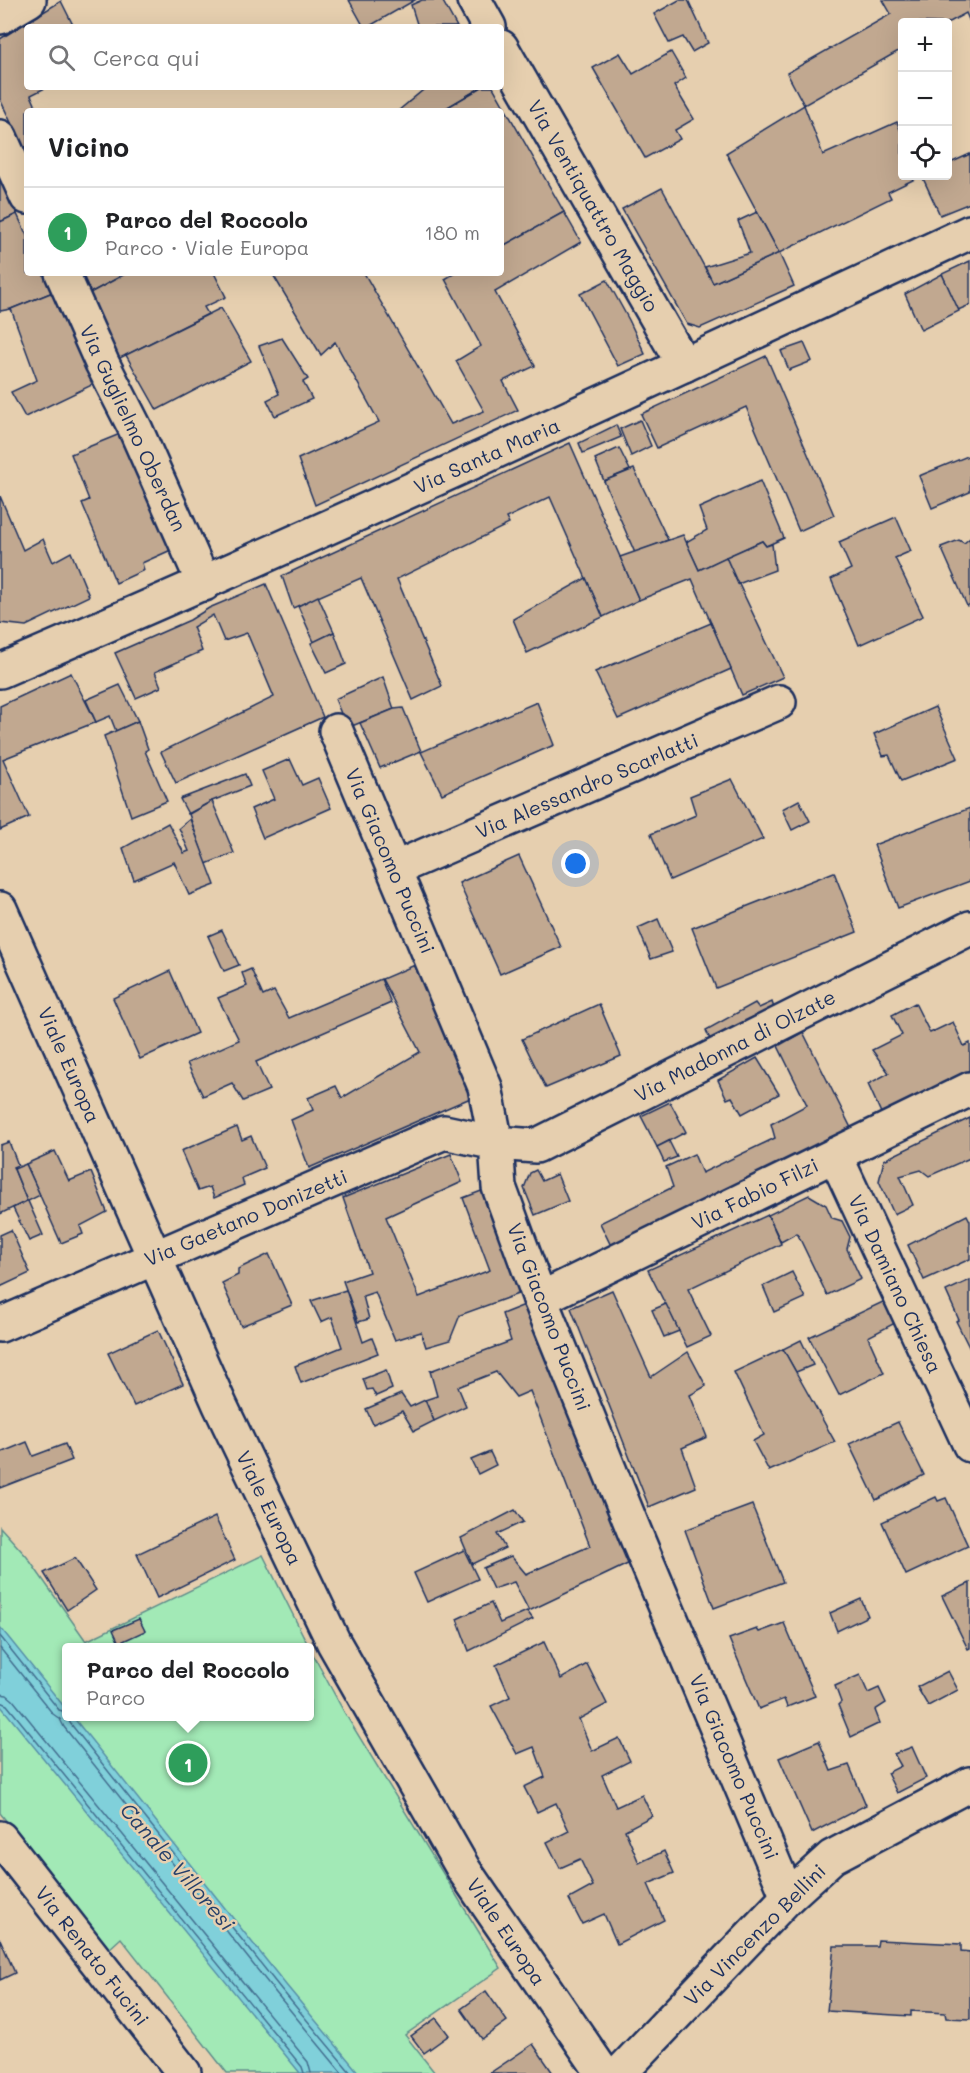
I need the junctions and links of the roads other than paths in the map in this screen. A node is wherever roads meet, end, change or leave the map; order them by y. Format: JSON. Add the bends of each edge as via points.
{"nodes":[{"id":1,"x":29,"y":0,"type":"edge"},
{"id":2,"x":474,"y":0,"type":"edge"},
{"id":3,"x":0,"y":17,"type":"edge"},
{"id":4,"x":487,"y":24,"type":"edge"},
{"id":5,"x":504,"y":52,"type":"edge"},
{"id":6,"x":0,"y":137,"type":"edge"},
{"id":7,"x":24,"y":190,"type":"edge"},
{"id":8,"x":970,"y":232,"type":"edge"},
{"id":9,"x":63,"y":276,"type":"edge"},
{"id":10,"x":684,"y":366,"type":"junction"},
{"id":11,"x":204,"y":584,"type":"junction"},
{"id":12,"x":0,"y":671,"type":"edge"},
{"id":13,"x":779,"y":702,"type":"dead end"},
{"id":14,"x":336,"y":730,"type":"dead end"},
{"id":15,"x":394,"y":869,"type":"junction"},
{"id":16,"x":0,"y":909,"type":"edge"},
{"id":17,"x":970,"y":928,"type":"edge"},
{"id":18,"x":970,"y":1089,"type":"edge"},
{"id":19,"x":496,"y":1143,"type":"junction"},
{"id":20,"x":835,"y":1155,"type":"junction"},
{"id":21,"x":154,"y":1258,"type":"junction"},
{"id":22,"x":540,"y":1299,"type":"junction"},
{"id":23,"x":0,"y":1325,"type":"edge"},
{"id":24,"x":970,"y":1445,"type":"edge"},
{"id":25,"x":970,"y":1784,"type":"edge"},
{"id":26,"x":0,"y":1838,"type":"edge"},
{"id":27,"x":788,"y":1897,"type":"junction"},
{"id":28,"x":184,"y":2073,"type":"edge"},
{"id":29,"x":603,"y":2073,"type":"edge"},
{"id":30,"x":620,"y":2073,"type":"edge"}],
"edges":[{"from":1,"to":3,"type":"street"},
{"from":2,"to":4,"type":"street"},
{"from":5,"to":10,"type":"street","name":"Via Ventiquattro Maggio"},
{"from":6,"to":7,"type":"street"},
{"from":8,"to":10,"type":"street","name":"Via Santa Maria"},
{"from":9,"to":11,"type":"street","name":"Via Guglielmo Oberdan"},
{"from":10,"to":11,"type":"street","name":"Via Santa Maria"},
{"from":11,"to":12,"type":"street","name":"Via Santa Maria"},
{"from":13,"to":15,"type":"street","name":"Via Alessandro Scarlatti"},
{"from":14,"to":15,"type":"street","name":"Via Giacomo Puccini"},
{"from":15,"to":19,"type":"street","name":"Via Giacomo Puccini","via":[[485,1087]]},
{"from":16,"to":21,"type":"street","name":"Viale Europa"},
{"from":17,"to":19,"type":"street","name":"Via Madonna di Olzate","via":[[536,1146]]},
{"from":18,"to":20,"type":"street","name":"Via Fabio Filzi"},
{"from":19,"to":21,"type":"street","name":"Via Gaetano Donizetti","via":[[444,1132]]},
{"from":19,"to":22,"type":"street","name":"Via Giacomo Puccini","via":[[499,1187]]},
{"from":20,"to":22,"type":"street","name":"Via Fabio Filzi"},
{"from":20,"to":24,"type":"street","name":"Via Damiano Chiesa"},
{"from":21,"to":23,"type":"street","name":"Via Gaetano Donizetti"},
{"from":21,"to":29,"type":"street","name":"Viale Europa","via":[[334,1643],[464,1870]]},
{"from":22,"to":27,"type":"street","name":"Via Giacomo Puccini"},
{"from":25,"to":27,"type":"street","name":"Via Vincenzo Bellini","via":[[832,1857]]},
{"from":26,"to":28,"type":"street","name":"Via Renato Fucini"},
{"from":27,"to":30,"type":"street","name":"Via Vincenzo Bellini"}]}
